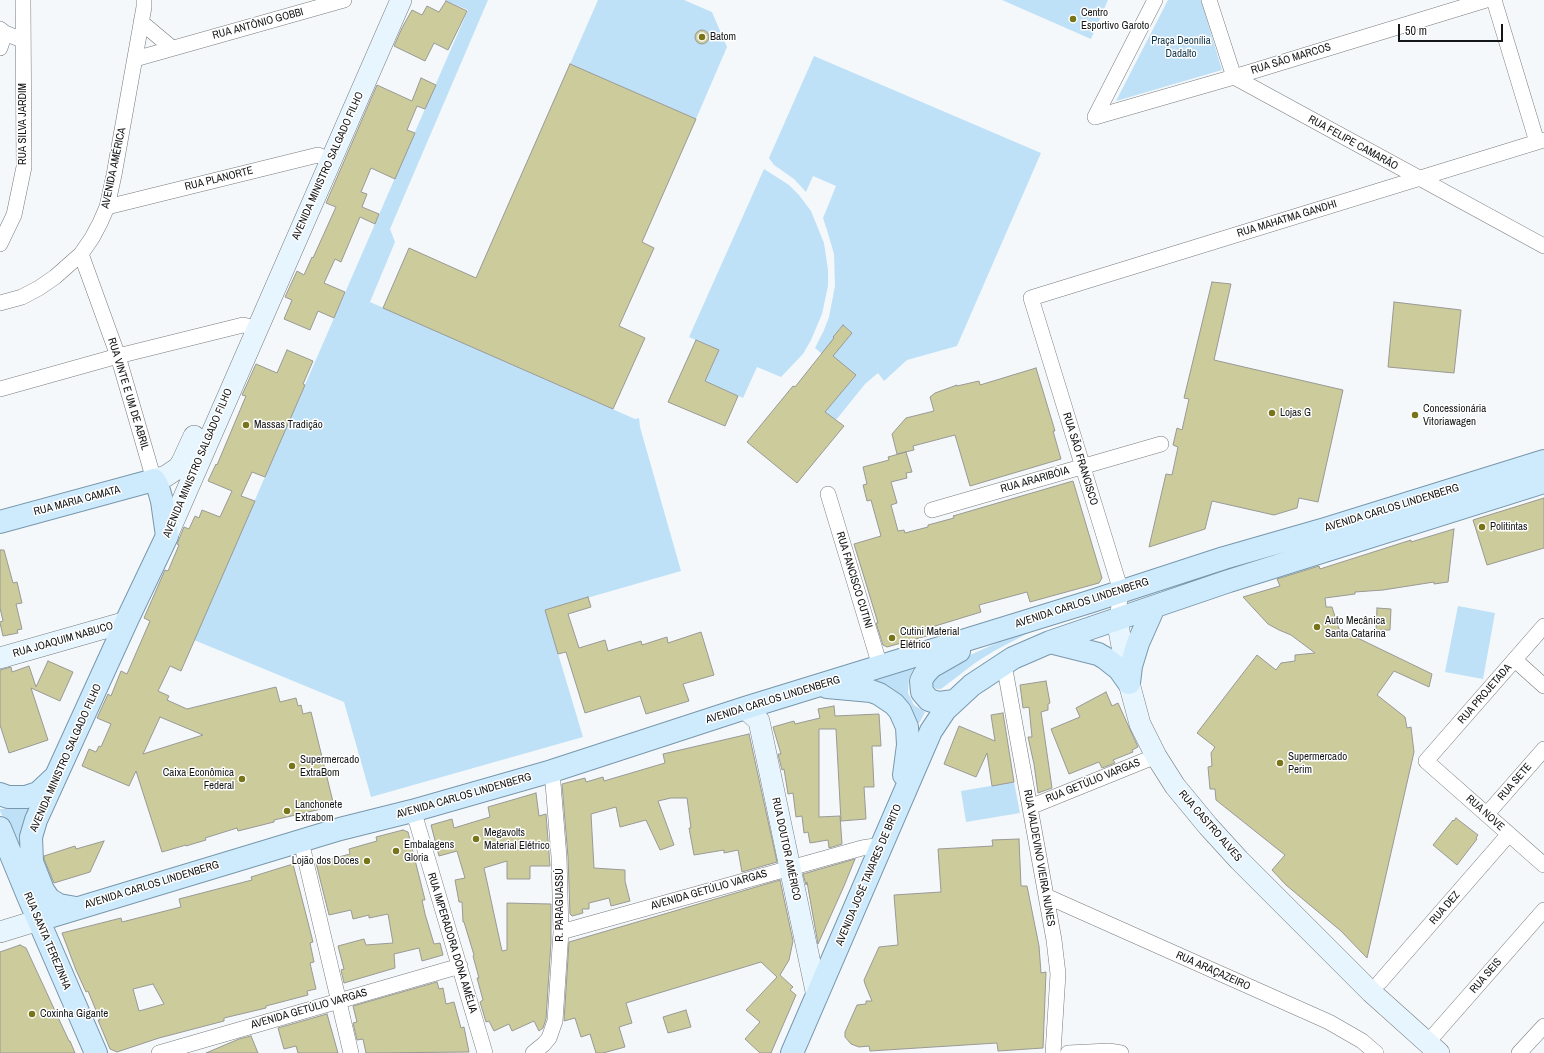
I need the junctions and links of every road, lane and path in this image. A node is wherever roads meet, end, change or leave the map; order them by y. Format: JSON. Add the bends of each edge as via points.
{"nodes":[{"id":1,"x":22,"y":0,"type":"edge"},
{"id":2,"x":344,"y":0,"type":"edge"},
{"id":3,"x":386,"y":0,"type":"edge"},
{"id":4,"x":400,"y":0,"type":"edge"},
{"id":5,"x":1155,"y":0,"type":"edge"},
{"id":6,"x":1210,"y":0,"type":"edge"},
{"id":7,"x":1486,"y":0,"type":"edge"},
{"id":8,"x":1494,"y":0,"type":"edge"},
{"id":9,"x":146,"y":2,"type":"edge"},
{"id":10,"x":141,"y":22,"type":"junction"},
{"id":11,"x":3,"y":31,"type":"edge"},
{"id":12,"x":22,"y":40,"type":"junction"},
{"id":13,"x":0,"y":48,"type":"edge"},
{"id":14,"x":172,"y":48,"type":"junction"},
{"id":15,"x":135,"y":59,"type":"junction"},
{"id":16,"x":1234,"y":77,"type":"junction"},
{"id":17,"x":1540,"y":141,"type":"edge"},
{"id":18,"x":324,"y":158,"type":"junction"},
{"id":19,"x":1418,"y":179,"type":"junction"},
{"id":20,"x":107,"y":207,"type":"junction"},
{"id":21,"x":0,"y":244,"type":"edge"},
{"id":22,"x":1544,"y":246,"type":"edge"},
{"id":23,"x":81,"y":254,"type":"junction"},
{"id":24,"x":1031,"y":298,"type":"joint"},
{"id":25,"x":0,"y":302,"type":"edge"},
{"id":26,"x":250,"y":327,"type":"junction"},
{"id":27,"x":118,"y":356,"type":"junction"},
{"id":28,"x":0,"y":389,"type":"edge"},
{"id":29,"x":1162,"y":444,"type":"dead end"},
{"id":30,"x":1544,"y":461,"type":"edge"},
{"id":31,"x":1083,"y":466,"type":"junction"},
{"id":32,"x":154,"y":480,"type":"junction"},
{"id":33,"x":1544,"y":482,"type":"edge"},
{"id":34,"x":828,"y":494,"type":"dead end"},
{"id":35,"x":932,"y":510,"type":"dead end"},
{"id":36,"x":0,"y":522,"type":"edge"},
{"id":37,"x":167,"y":536,"type":"junction"},
{"id":38,"x":1121,"y":590,"type":"junction"},
{"id":39,"x":1089,"y":602,"type":"junction"},
{"id":40,"x":1154,"y":607,"type":"junction"},
{"id":41,"x":1117,"y":620,"type":"junction"},
{"id":42,"x":126,"y":622,"type":"junction"},
{"id":43,"x":1544,"y":626,"type":"edge"},
{"id":44,"x":998,"y":630,"type":"junction"},
{"id":45,"x":1050,"y":642,"type":"junction"},
{"id":46,"x":0,"y":658,"type":"edge"},
{"id":47,"x":1515,"y":660,"type":"junction"},
{"id":48,"x":1004,"y":664,"type":"junction"},
{"id":49,"x":880,"y":666,"type":"junction"},
{"id":50,"x":1129,"y":683,"type":"junction"},
{"id":51,"x":816,"y":686,"type":"junction"},
{"id":52,"x":1544,"y":686,"type":"edge"},
{"id":53,"x":954,"y":701,"type":"junction"},
{"id":54,"x":745,"y":708,"type":"junction"},
{"id":55,"x":1544,"y":749,"type":"edge"},
{"id":56,"x":1156,"y":756,"type":"junction"},
{"id":57,"x":1426,"y":761,"type":"joint"},
{"id":58,"x":552,"y":771,"type":"junction"},
{"id":59,"x":56,"y":776,"type":"junction"},
{"id":60,"x":0,"y":794,"type":"edge"},
{"id":61,"x":902,"y":798,"type":"junction"},
{"id":62,"x":1030,"y":807,"type":"junction"},
{"id":63,"x":412,"y":811,"type":"junction"},
{"id":64,"x":1487,"y":814,"type":"junction"},
{"id":65,"x":0,"y":828,"type":"edge"},
{"id":66,"x":1509,"y":834,"type":"junction"},
{"id":67,"x":301,"y":841,"type":"junction"},
{"id":68,"x":881,"y":845,"type":"junction"},
{"id":69,"x":1544,"y":865,"type":"edge"},
{"id":70,"x":790,"y":868,"type":"junction"},
{"id":71,"x":1046,"y":896,"type":"junction"},
{"id":72,"x":76,"y":908,"type":"junction"},
{"id":73,"x":1544,"y":910,"type":"edge"},
{"id":74,"x":39,"y":920,"type":"junction"},
{"id":75,"x":0,"y":932,"type":"edge"},
{"id":76,"x":561,"y":932,"type":"junction"},
{"id":77,"x":460,"y":966,"type":"junction"},
{"id":78,"x":1376,"y":987,"type":"junction"},
{"id":79,"x":817,"y":996,"type":"junction"},
{"id":80,"x":339,"y":1000,"type":"junction"},
{"id":81,"x":1544,"y":1026,"type":"edge"},
{"id":82,"x":1434,"y":1048,"type":"edge"},
{"id":83,"x":96,"y":1053,"type":"edge"},
{"id":84,"x":159,"y":1053,"type":"edge"},
{"id":85,"x":351,"y":1053,"type":"edge"},
{"id":86,"x":485,"y":1053,"type":"edge"},
{"id":87,"x":533,"y":1053,"type":"edge"},
{"id":88,"x":792,"y":1053,"type":"edge"},
{"id":89,"x":1053,"y":1053,"type":"edge"},
{"id":90,"x":1068,"y":1053,"type":"edge"},
{"id":91,"x":1120,"y":1053,"type":"edge"},
{"id":92,"x":1376,"y":1053,"type":"edge"},
{"id":93,"x":1520,"y":1053,"type":"edge"}],
"edges":[{"from":1,"to":12,"type":"street","name":"RUA SILVA JARDIM"},
{"from":2,"to":14,"type":"street","name":"RUA ANTÔNIO GOBBI"},
{"from":3,"to":18,"type":"main road","name":"AVENIDA MINISTRO SALGADO FILHO"},
{"from":4,"to":18,"type":"main road","name":"AVENIDA MINISTRO SALGADO FILHO"},
{"from":5,"to":16,"type":"street","name":"RUA SÃO MARCOS","via":[[1095,116]]},
{"from":6,"to":16,"type":"street"},
{"from":7,"to":16,"type":"street","name":"RUA SÃO MARCOS"},
{"from":8,"to":17,"type":"street"},
{"from":9,"to":10,"type":"street","name":"AVENIDA AMÉRICA"},
{"from":10,"to":14,"type":"street"},
{"from":10,"to":15,"type":"street","name":"AVENIDA AMÉRICA"},
{"from":11,"to":12,"type":"street"},
{"from":11,"to":13,"type":"street"},
{"from":12,"to":21,"type":"street","name":"RUA SILVA JARDIM","via":[[24,167],[14,215]]},
{"from":14,"to":15,"type":"street","name":"RUA ANTÔNIO GOBBI"},
{"from":15,"to":20,"type":"street","name":"AVENIDA AMÉRICA"},
{"from":16,"to":19,"type":"street","name":"RUA FELIPE CAMARÃO"},
{"from":17,"to":19,"type":"street","name":"RUA MAHATMA GANDHI"},
{"from":18,"to":20,"type":"street","name":"RUA PLANORTE"},
{"from":18,"to":26,"type":"main road","name":"AVENIDA MINISTRO SALGADO FILHO"},
{"from":19,"to":22,"type":"street","name":"RUA FELIPE CAMARÃO"},
{"from":19,"to":24,"type":"street","name":"RUA MAHATMA GANDHI"},
{"from":20,"to":23,"type":"street","name":"AVENIDA AMÉRICA"},
{"from":23,"to":25,"type":"street","name":"AVENIDA AMÉRICA","via":[[39,288],[22,297]]},
{"from":23,"to":27,"type":"street","name":"RUA VINTE E UM DE ABRIL"},
{"from":24,"to":31,"type":"street","name":"RUA SÃO FRANCISCO"},
{"from":26,"to":27,"type":"street"},
{"from":26,"to":32,"type":"main road","name":"AVENIDA MINISTRO SALGADO FILHO","via":[[182,462],[173,473]]},
{"from":26,"to":37,"type":"main road","name":"AVENIDA MINISTRO SALGADO FILHO"},
{"from":27,"to":28,"type":"street"},
{"from":27,"to":32,"type":"street","name":"RUA VINTE E UM DE ABRIL"},
{"from":29,"to":31,"type":"street","name":"RUA ARARIBÓIA"},
{"from":30,"to":38,"type":"main road","name":"AVENIDA CARLOS LINDENBERG"},
{"from":31,"to":35,"type":"street","name":"RUA ARARIBÓIA"},
{"from":31,"to":38,"type":"street","name":"RUA SÃO FRANCISCO"},
{"from":32,"to":36,"type":"main road","name":"RUA MARIA CAMATA"},
{"from":32,"to":37,"type":"main road","name":"RUA VINTE E UM DE ABRIL","via":[[162,501]]},
{"from":33,"to":40,"type":"main road","name":"AVENIDA CARLOS LINDENBERG"},
{"from":34,"to":49,"type":"street","name":"RUA FANCISCO CUTINI"},
{"from":37,"to":42,"type":"main road","name":"AVENIDA MINISTRO SALGADO FILHO"},
{"from":38,"to":39,"type":"main road","name":"AVENIDA CARLOS LINDENBERG"},
{"from":38,"to":41,"type":"street","name":"RUA SÃO FRANCISCO"},
{"from":39,"to":41,"type":"main road"},
{"from":39,"to":44,"type":"main road","name":"AVENIDA CARLOS LINDENBERG"},
{"from":40,"to":41,"type":"main road","name":"AVENIDA CARLOS LINDENBERG"},
{"from":40,"to":50,"type":"main road","via":[[1136,649]]},
{"from":41,"to":45,"type":"main road","name":"AVENIDA CARLOS LINDENBERG"},
{"from":41,"to":50,"type":"main road","name":"RUA CASTRO ALVES"},
{"from":42,"to":46,"type":"main road","name":"RUA JOAQUIM NABUCO"},
{"from":42,"to":59,"type":"main road","name":"AVENIDA MINISTRO SALGADO FILHO"},
{"from":43,"to":47,"type":"street","name":"RUA PROJETADA"},
{"from":44,"to":49,"type":"main road","name":"AVENIDA CARLOS LINDENBERG"},
{"from":44,"to":53,"type":"main road","via":[[936,664],[924,675],[920,686],[929,700],[939,703]]},
{"from":45,"to":48,"type":"main road","name":"AVENIDA CARLOS LINDENBERG"},
{"from":45,"to":50,"type":"main road","via":[[1098,654],[1119,669]]},
{"from":47,"to":52,"type":"street"},
{"from":47,"to":57,"type":"street","name":"RUA PROJETADA"},
{"from":48,"to":53,"type":"main road","name":"AVENIDA CARLOS LINDENBERG","via":[[972,685]]},
{"from":48,"to":62,"type":"street","name":"RUA VALDEVINO VIEIRA NUNES"},
{"from":49,"to":51,"type":"main road","name":"AVENIDA CARLOS LINDENBERG"},
{"from":50,"to":56,"type":"main road","name":"RUA CASTRO ALVES","via":[[1140,724]]},
{"from":51,"to":54,"type":"main road","name":"AVENIDA CARLOS LINDENBERG"},
{"from":51,"to":61,"type":"main road","via":[[871,691],[887,698],[900,711],[906,723],[908,736]]},
{"from":53,"to":61,"type":"main road","name":"AVENIDA JOSÉ TAVARES DE BRITO","via":[[931,731]]},
{"from":54,"to":58,"type":"main road","name":"AVENIDA CARLOS LINDENBERG"},
{"from":54,"to":70,"type":"main road","name":"RUA DOUTOR AMÉRICO","via":[[759,722]]},
{"from":55,"to":64,"type":"street","name":"RUA SETE"},
{"from":56,"to":62,"type":"street","name":"RUA GETÚLIO VARGAS"},
{"from":56,"to":78,"type":"main road","name":"RUA CASTRO ALVES","via":[[1175,786],[1223,843]]},
{"from":57,"to":64,"type":"street","name":"RUA NOVE"},
{"from":58,"to":63,"type":"main road","name":"AVENIDA CARLOS LINDENBERG"},
{"from":58,"to":76,"type":"street","name":"R. PARAGUASSÚ","via":[[559,858]]},
{"from":59,"to":60,"type":"main road","via":[[38,793],[26,797],[8,797]]},
{"from":59,"to":72,"type":"main road","name":"AVENIDA MINISTRO SALGADO FILHO","via":[[33,828],[32,862],[49,899],[59,905]]},
{"from":61,"to":68,"type":"main road","name":"AVENIDA JOSÉ TAVARES DE BRITO"},
{"from":62,"to":71,"type":"street","name":"RUA VALDEVINO VIEIRA NUNES"},
{"from":63,"to":67,"type":"main road","name":"AVENIDA CARLOS LINDENBERG"},
{"from":63,"to":77,"type":"street","name":"RUA IMPERADORA DONA AMÉLIA"},
{"from":64,"to":66,"type":"street","name":"RUA NOVE"},
{"from":65,"to":74,"type":"main road","name":"RUA SANTA TEREZINHA"},
{"from":66,"to":69,"type":"street","name":"RUA NOVE"},
{"from":66,"to":78,"type":"street","name":"RUA DEZ"},
{"from":67,"to":72,"type":"main road","name":"AVENIDA CARLOS LINDENBERG"},
{"from":67,"to":80,"type":"street"},
{"from":68,"to":70,"type":"street","name":"AVENIDA GETÚLIO VARGAS"},
{"from":68,"to":79,"type":"main road","name":"AVENIDA JOSÉ TAVARES DE BRITO"},
{"from":70,"to":76,"type":"street","name":"AVENIDA GETÚLIO VARGAS"},
{"from":70,"to":79,"type":"main road","name":"RUA DOUTOR AMÉRICO"},
{"from":71,"to":89,"type":"street","name":"RUA VALDEVINO VIEIRA NUNES","via":[[1058,974]]},
{"from":71,"to":92,"type":"street","name":"RUA ARAÇAZEIRO","via":[[1328,1022],[1362,1041]]},
{"from":72,"to":74,"type":"main road","name":"AVENIDA CARLOS LINDENBERG"},
{"from":73,"to":82,"type":"street","name":"RUA SEIS"},
{"from":74,"to":75,"type":"main road","name":"AVENIDA CARLOS LINDENBERG"},
{"from":74,"to":83,"type":"main road","name":"RUA SANTA TEREZINHA"},
{"from":76,"to":87,"type":"street","name":"R. PARAGUASSÚ","via":[[555,1021],[548,1038]]},
{"from":77,"to":80,"type":"street","name":"AVENIDA GETÚLIO VARGAS"},
{"from":77,"to":86,"type":"street","name":"RUA IMPERADORA DONA AMÉLIA"},
{"from":78,"to":82,"type":"main road","name":"RUA CASTRO ALVES"},
{"from":79,"to":88,"type":"main road","name":"AVENIDA JOSÉ TAVARES DE BRITO"},
{"from":80,"to":84,"type":"street","name":"AVENIDA GETÚLIO VARGAS"},
{"from":80,"to":85,"type":"street"},
{"from":81,"to":93,"type":"street"},
{"from":90,"to":91,"type":"street"}]}
